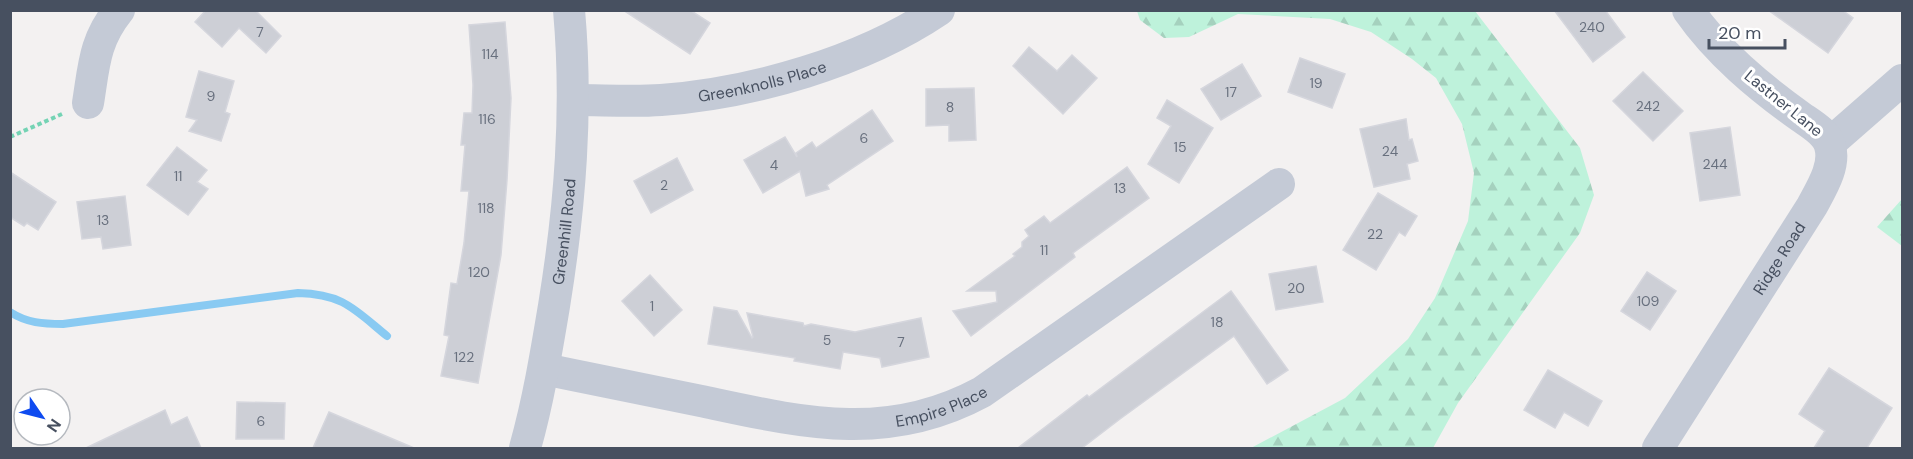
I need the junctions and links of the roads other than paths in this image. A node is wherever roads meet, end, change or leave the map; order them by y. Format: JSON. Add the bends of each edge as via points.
{"nodes":[{"id":1,"x":119,"y":10,"type":"edge"},
{"id":2,"x":569,"y":10,"type":"edge"},
{"id":3,"x":939,"y":10,"type":"edge"},
{"id":4,"x":1688,"y":10,"type":"edge"},
{"id":5,"x":1902,"y":80,"type":"edge"},
{"id":6,"x":574,"y":100,"type":"junction"},
{"id":7,"x":88,"y":103,"type":"road end"},
{"id":8,"x":1830,"y":143,"type":"junction"},
{"id":9,"x":1279,"y":184,"type":"dead end"},
{"id":10,"x":544,"y":369,"type":"junction"},
{"id":11,"x":525,"y":448,"type":"edge"},
{"id":12,"x":1658,"y":448,"type":"edge"}],
"edges":[{"from":1,"to":7,"type":"street","via":[[106,26],[96,49]]},
{"from":2,"to":6,"type":"street","name":"Greenhill Road"},
{"from":3,"to":6,"type":"street","name":"Greenknolls Place","via":[[856,53],[771,82],[723,93],[660,100]]},
{"from":4,"to":8,"type":"street","name":"Lastner Lane","via":[[1732,62]]},
{"from":5,"to":8,"type":"street"},
{"from":6,"to":10,"type":"street","name":"Greenhill Road","via":[[564,244]]},
{"from":8,"to":12,"type":"street","name":"Ridge Road","via":[[1830,166],[1812,206]]},
{"from":9,"to":10,"type":"street","name":"Empire Place","via":[[981,392],[927,414],[870,425],[806,422]]},
{"from":10,"to":11,"type":"street","name":"Greenhill Road"}]}
